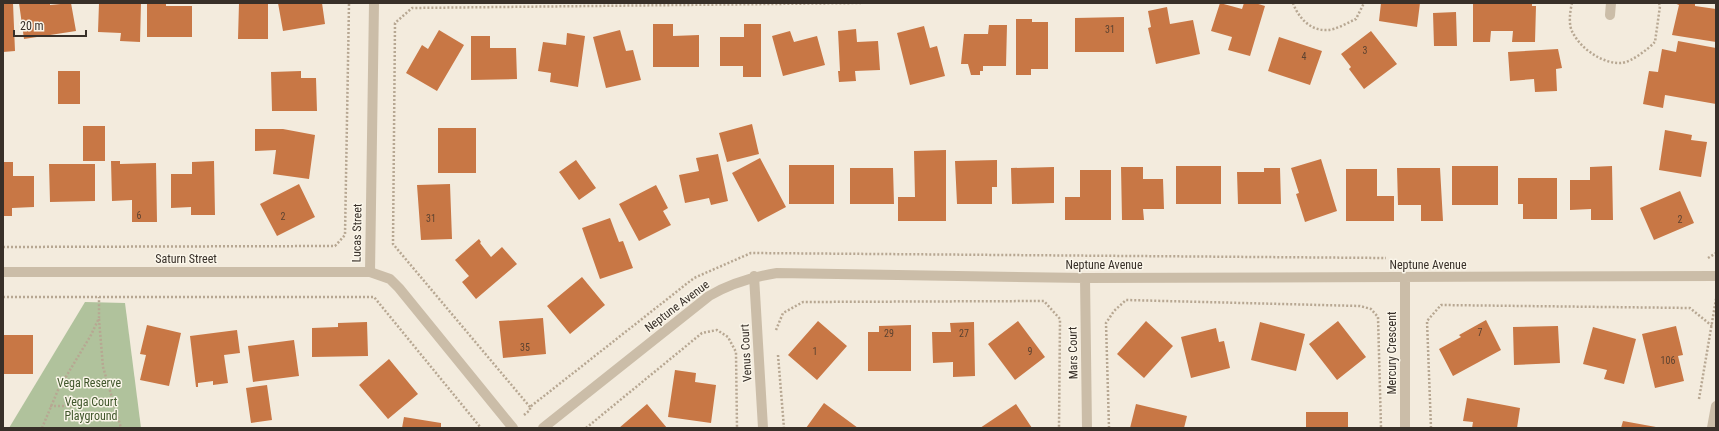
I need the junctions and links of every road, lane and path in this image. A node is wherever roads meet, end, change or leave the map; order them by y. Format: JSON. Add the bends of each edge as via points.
{"nodes":[{"id":1,"x":349,"y":3,"type":"edge"},
{"id":2,"x":374,"y":3,"type":"edge"},
{"id":3,"x":861,"y":3,"type":"edge"},
{"id":4,"x":1293,"y":3,"type":"edge"},
{"id":5,"x":1364,"y":3,"type":"edge"},
{"id":6,"x":1572,"y":3,"type":"edge"},
{"id":7,"x":1611,"y":3,"type":"edge"},
{"id":8,"x":1659,"y":3,"type":"edge"},
{"id":9,"x":1610,"y":15,"type":"dead end"},
{"id":10,"x":3,"y":247,"type":"edge"},
{"id":11,"x":3,"y":272,"type":"edge"},
{"id":12,"x":370,"y":272,"type":"junction"},
{"id":13,"x":754,"y":276,"type":"junction"},
{"id":14,"x":1716,"y":276,"type":"edge"},
{"id":15,"x":1085,"y":278,"type":"junction"},
{"id":16,"x":1405,"y":278,"type":"junction"},
{"id":17,"x":3,"y":297,"type":"edge"},
{"id":18,"x":99,"y":297,"type":"junction"},
{"id":19,"x":1716,"y":300,"type":"edge"},
{"id":20,"x":99,"y":318,"type":"junction"},
{"id":21,"x":1712,"y":326,"type":"junction"},
{"id":22,"x":776,"y":336,"type":"dead end"},
{"id":23,"x":778,"y":351,"type":"dead end"},
{"id":24,"x":1698,"y":404,"type":"dead end"},
{"id":25,"x":50,"y":406,"type":"junction"},
{"id":26,"x":72,"y":406,"type":"dead end"},
{"id":27,"x":1716,"y":406,"type":"edge"},
{"id":28,"x":530,"y":407,"type":"dead end"},
{"id":29,"x":42,"y":428,"type":"edge"},
{"id":30,"x":120,"y":428,"type":"edge"},
{"id":31,"x":481,"y":428,"type":"edge"},
{"id":32,"x":513,"y":428,"type":"edge"},
{"id":33,"x":543,"y":428,"type":"edge"},
{"id":34,"x":586,"y":428,"type":"edge"},
{"id":35,"x":737,"y":428,"type":"edge"},
{"id":36,"x":763,"y":428,"type":"edge"},
{"id":37,"x":784,"y":428,"type":"edge"},
{"id":38,"x":1059,"y":428,"type":"edge"},
{"id":39,"x":1087,"y":428,"type":"edge"},
{"id":40,"x":1109,"y":428,"type":"edge"},
{"id":41,"x":1381,"y":428,"type":"edge"},
{"id":42,"x":1405,"y":428,"type":"edge"},
{"id":43,"x":1431,"y":428,"type":"edge"},
{"id":44,"x":1712,"y":428,"type":"edge"}],
"edges":[{"from":1,"to":10,"type":"path","via":[[345,235],[335,246]]},
{"from":2,"to":12,"type":"street","name":"Lucas Street"},
{"from":3,"to":28,"type":"path","via":[[412,8],[395,23],[393,244]]},
{"from":4,"to":5,"type":"path","via":[[1300,19],[1313,27],[1326,30],[1356,19]]},
{"from":6,"to":8,"type":"path","via":[[1572,33],[1585,49],[1601,59],[1622,63],[1643,53],[1655,42]]},
{"from":7,"to":9,"type":"street"},
{"from":11,"to":12,"type":"street","name":"Saturn Street"},
{"from":12,"to":32,"type":"street","name":"Lucas Street","via":[[390,279],[399,288]]},
{"from":13,"to":15,"type":"street","name":"Neptune Avenue","via":[[777,273]]},
{"from":13,"to":33,"type":"street","name":"Neptune Avenue","via":[[729,285],[710,296]]},
{"from":13,"to":36,"type":"street","name":"Venus Court"},
{"from":14,"to":16,"type":"street","name":"Neptune Avenue"},
{"from":15,"to":16,"type":"street","name":"Neptune Avenue"},
{"from":15,"to":39,"type":"street","name":"Mars Court"},
{"from":16,"to":42,"type":"street","name":"Mercury Crescent"},
{"from":17,"to":18,"type":"path"},
{"from":18,"to":20,"type":"path"},
{"from":18,"to":31,"type":"path","via":[[374,298]]},
{"from":19,"to":21,"type":"path"},
{"from":20,"to":25,"type":"path"},
{"from":20,"to":30,"type":"path","via":[[103,367]]},
{"from":21,"to":24,"type":"path"},
{"from":21,"to":43,"type":"path","via":[[1690,308],[1441,305],[1427,321]]},
{"from":22,"to":38,"type":"path","via":[[776,328],[783,313],[802,302],[1044,300],[1060,319]]},
{"from":23,"to":37,"type":"path"},
{"from":25,"to":26,"type":"path"},
{"from":25,"to":29,"type":"path"},
{"from":27,"to":44,"type":"street"},
{"from":34,"to":35,"type":"path","via":[[702,333],[717,330],[728,337],[736,352]]},
{"from":40,"to":41,"type":"path","via":[[1106,323],[1114,310],[1126,300],[1360,306],[1370,309],[1378,317]]}]}
